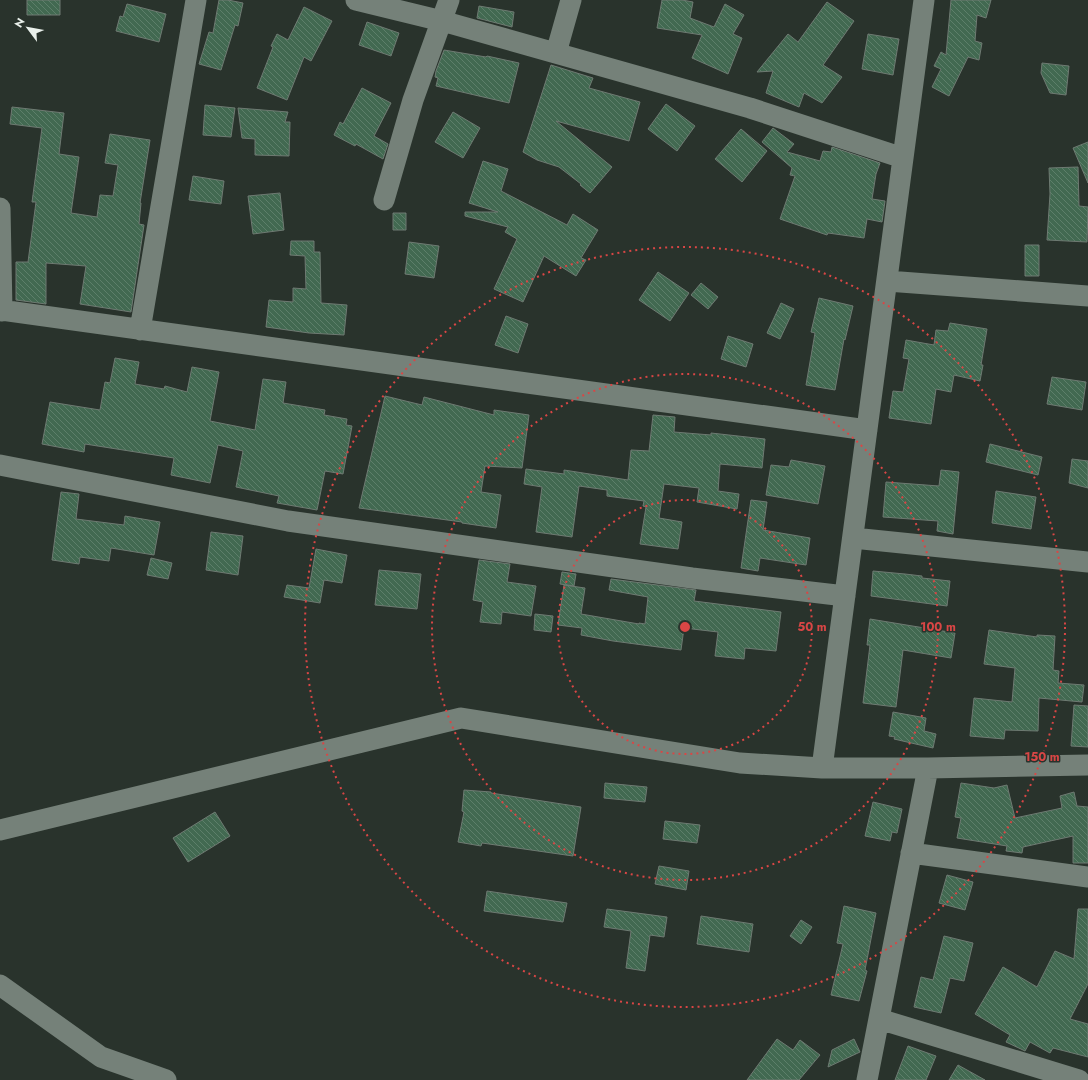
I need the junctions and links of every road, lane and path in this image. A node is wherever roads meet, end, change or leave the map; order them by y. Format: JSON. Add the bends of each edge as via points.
{"nodes":[{"id":1,"x":196,"y":0,"type":"edge"},
{"id":2,"x":356,"y":0,"type":"edge"},
{"id":3,"x":449,"y":0,"type":"edge"},
{"id":4,"x":571,"y":0,"type":"edge"},
{"id":5,"x":924,"y":0,"type":"edge"},
{"id":6,"x":442,"y":21,"type":"junction"},
{"id":7,"x":556,"y":53,"type":"junction"},
{"id":8,"x":903,"y":158,"type":"junction"},
{"id":9,"x":384,"y":200,"type":"dead end"},
{"id":10,"x":0,"y":208,"type":"edge"},
{"id":11,"x":887,"y":281,"type":"junction"},
{"id":12,"x":1088,"y":296,"type":"edge"},
{"id":13,"x":1,"y":311,"type":"edge"},
{"id":14,"x":140,"y":330,"type":"junction"},
{"id":15,"x":867,"y":430,"type":"junction"},
{"id":16,"x":0,"y":465,"type":"edge"},
{"id":17,"x":853,"y":538,"type":"junction"},
{"id":18,"x":1088,"y":562,"type":"edge"},
{"id":19,"x":845,"y":596,"type":"junction"},
{"id":20,"x":1088,"y":765,"type":"edge"},
{"id":21,"x":822,"y":768,"type":"junction"},
{"id":22,"x":928,"y":768,"type":"junction"},
{"id":23,"x":0,"y":830,"type":"edge"},
{"id":24,"x":912,"y":853,"type":"junction"},
{"id":25,"x":1088,"y":877,"type":"edge"},
{"id":26,"x":0,"y":985,"type":"edge"},
{"id":27,"x":879,"y":1019,"type":"junction"},
{"id":28,"x":166,"y":1080,"type":"edge"},
{"id":29,"x":867,"y":1080,"type":"edge"},
{"id":30,"x":1079,"y":1080,"type":"edge"}],
"edges":[{"from":1,"to":14,"type":"street"},
{"from":2,"to":6,"type":"street"},
{"from":3,"to":6,"type":"street"},
{"from":4,"to":7,"type":"street"},
{"from":5,"to":8,"type":"street"},
{"from":6,"to":7,"type":"street"},
{"from":6,"to":9,"type":"street","via":[[413,100]]},
{"from":7,"to":8,"type":"street","via":[[750,108]]},
{"from":8,"to":11,"type":"street"},
{"from":10,"to":13,"type":"street"},
{"from":11,"to":12,"type":"street"},
{"from":11,"to":15,"type":"street"},
{"from":13,"to":14,"type":"street"},
{"from":14,"to":15,"type":"street"},
{"from":15,"to":17,"type":"street"},
{"from":16,"to":19,"type":"street","via":[[288,521],[692,578]]},
{"from":17,"to":18,"type":"street"},
{"from":17,"to":19,"type":"street"},
{"from":19,"to":21,"type":"street"},
{"from":20,"to":22,"type":"street"},
{"from":21,"to":22,"type":"street"},
{"from":21,"to":23,"type":"street","via":[[740,763],[461,718]]},
{"from":22,"to":24,"type":"street"},
{"from":24,"to":25,"type":"street"},
{"from":24,"to":27,"type":"street"},
{"from":26,"to":28,"type":"street","via":[[102,1057]]},
{"from":27,"to":29,"type":"street"},
{"from":27,"to":30,"type":"street"}]}
